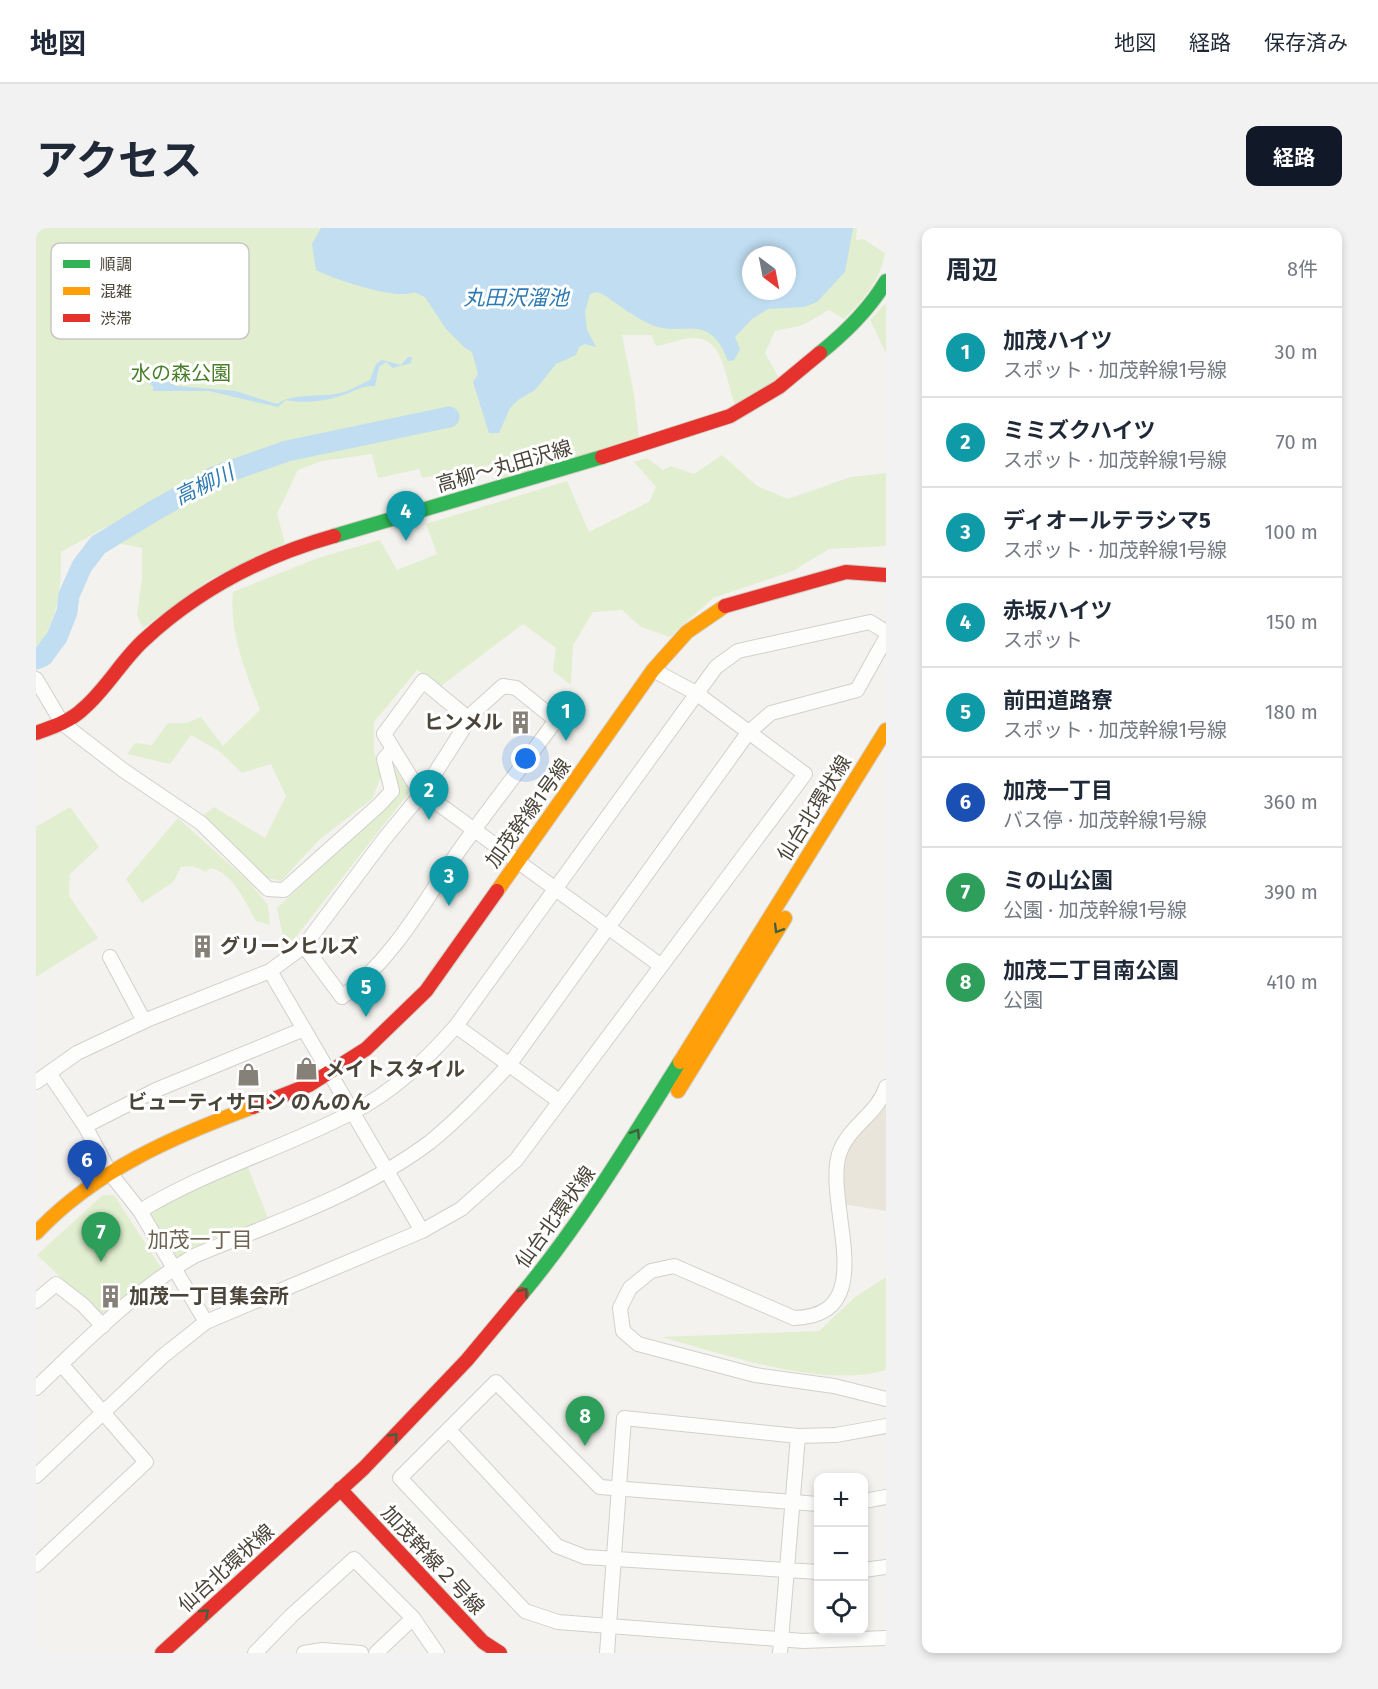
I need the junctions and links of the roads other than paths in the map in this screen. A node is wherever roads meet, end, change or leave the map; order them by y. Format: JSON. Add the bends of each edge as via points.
{"nodes":[{"id":1,"x":886,"y":280,"type":"edge"},
{"id":2,"x":886,"y":575,"type":"edge"},
{"id":3,"x":886,"y":632,"type":"edge"},
{"id":4,"x":886,"y":638,"type":"edge"},
{"id":5,"x":653,"y":670,"type":"junction"},
{"id":6,"x":39,"y":684,"type":"edge"},
{"id":7,"x":696,"y":693,"type":"junction"},
{"id":8,"x":469,"y":719,"type":"junction"},
{"id":9,"x":62,"y":723,"type":"junction"},
{"id":10,"x":886,"y":730,"type":"edge"},
{"id":11,"x":748,"y":732,"type":"junction"},
{"id":12,"x":36,"y":733,"type":"edge"},
{"id":13,"x":393,"y":749,"type":"junction"},
{"id":14,"x":886,"y":754,"type":"edge"},
{"id":15,"x":423,"y":792,"type":"junction"},
{"id":16,"x":473,"y":831,"type":"junction"},
{"id":17,"x":515,"y":862,"type":"junction"},
{"id":18,"x":554,"y":890,"type":"junction"},
{"id":19,"x":609,"y":928,"type":"junction"},
{"id":20,"x":304,"y":946,"type":"junction"},
{"id":21,"x":110,"y":957,"type":"dead end"},
{"id":22,"x":660,"y":965,"type":"junction"},
{"id":23,"x":270,"y":971,"type":"junction"},
{"id":24,"x":144,"y":1021,"type":"junction"},
{"id":25,"x":456,"y":1026,"type":"junction"},
{"id":26,"x":304,"y":1029,"type":"junction"},
{"id":27,"x":509,"y":1065,"type":"junction"},
{"id":28,"x":49,"y":1073,"type":"junction"},
{"id":29,"x":329,"y":1074,"type":"junction"},
{"id":30,"x":36,"y":1082,"type":"edge"},
{"id":31,"x":886,"y":1087,"type":"edge"},
{"id":32,"x":559,"y":1101,"type":"junction"},
{"id":33,"x":353,"y":1112,"type":"junction"},
{"id":34,"x":84,"y":1126,"type":"junction"},
{"id":35,"x":388,"y":1169,"type":"junction"},
{"id":36,"x":110,"y":1173,"type":"junction"},
{"id":37,"x":141,"y":1210,"type":"junction"},
{"id":38,"x":422,"y":1231,"type":"junction"},
{"id":39,"x":36,"y":1233,"type":"edge"},
{"id":40,"x":173,"y":1268,"type":"junction"},
{"id":41,"x":36,"y":1301,"type":"edge"},
{"id":42,"x":206,"y":1322,"type":"junction"},
{"id":43,"x":103,"y":1326,"type":"junction"},
{"id":44,"x":61,"y":1364,"type":"junction"},
{"id":45,"x":36,"y":1388,"type":"edge"},
{"id":46,"x":886,"y":1399,"type":"edge"},
{"id":47,"x":103,"y":1414,"type":"junction"},
{"id":48,"x":886,"y":1426,"type":"edge"},
{"id":49,"x":449,"y":1430,"type":"junction"},
{"id":50,"x":798,"y":1436,"type":"junction"},
{"id":51,"x":36,"y":1476,"type":"edge"},
{"id":52,"x":619,"y":1488,"type":"junction"},
{"id":53,"x":344,"y":1494,"type":"junction"},
{"id":54,"x":886,"y":1497,"type":"edge"},
{"id":55,"x":868,"y":1500,"type":"edge"},
{"id":56,"x":793,"y":1503,"type":"junction"},
{"id":57,"x":814,"y":1504,"type":"edge"},
{"id":58,"x":613,"y":1557,"type":"junction"},
{"id":59,"x":36,"y":1565,"type":"edge"},
{"id":60,"x":886,"y":1567,"type":"edge"},
{"id":61,"x":868,"y":1569,"type":"edge"},
{"id":62,"x":787,"y":1570,"type":"junction"},
{"id":63,"x":814,"y":1572,"type":"edge"},
{"id":64,"x":413,"y":1618,"type":"junction"},
{"id":65,"x":608,"y":1624,"type":"junction"},
{"id":66,"x":781,"y":1638,"type":"junction"},
{"id":67,"x":886,"y":1638,"type":"edge"},
{"id":68,"x":162,"y":1653,"type":"edge"},
{"id":69,"x":182,"y":1653,"type":"edge"},
{"id":70,"x":255,"y":1653,"type":"edge"},
{"id":71,"x":304,"y":1653,"type":"edge"},
{"id":72,"x":361,"y":1653,"type":"edge"},
{"id":73,"x":376,"y":1653,"type":"edge"},
{"id":74,"x":437,"y":1653,"type":"edge"},
{"id":75,"x":501,"y":1653,"type":"edge"},
{"id":76,"x":607,"y":1653,"type":"edge"},
{"id":77,"x":780,"y":1653,"type":"edge"}],
"edges":[{"from":1,"to":9,"type":"street","name":"高柳～丸田沢線","via":[[847,331],[779,387],[730,416],[532,479],[303,545],[216,584],[181,607],[142,642],[84,709]]},
{"from":2,"to":5,"type":"street","name":"加茂幹線1号線","via":[[846,572],[722,606],[687,632]]},
{"from":3,"to":7,"type":"street","via":[[870,622],[738,651],[716,667]]},
{"from":4,"to":11,"type":"street","via":[[857,690],[771,713]]},
{"from":5,"to":7,"type":"street"},
{"from":5,"to":17,"type":"street","name":"加茂幹線1号線"},
{"from":6,"to":9,"type":"street"},
{"from":7,"to":11,"type":"street"},
{"from":7,"to":18,"type":"street"},
{"from":8,"to":13,"type":"street","via":[[423,681],[384,734]]},
{"from":8,"to":15,"type":"street"},
{"from":8,"to":16,"type":"street","via":[[502,686],[516,688],[555,720]]},
{"from":9,"to":12,"type":"street","name":"高柳～丸田沢線"},
{"from":9,"to":13,"type":"street","via":[[201,823],[268,889],[284,890],[392,791],[384,759]]},
{"from":53,"to":10,"type":"street","name":"仙台北環状線","one_way":true,"via":[[467,1360],[549,1261],[609,1175]]},
{"from":11,"to":19,"type":"street"},
{"from":11,"to":22,"type":"street","via":[[805,774]]},
{"from":13,"to":15,"type":"street"},
{"from":14,"to":53,"type":"street","name":"仙台北環状線","one_way":true,"via":[[685,1081],[571,1254],[478,1368]]},
{"from":15,"to":16,"type":"street"},
{"from":15,"to":20,"type":"street"},
{"from":16,"to":17,"type":"street"},
{"from":16,"to":20,"type":"street","via":[[383,958],[362,983],[342,997]]},
{"from":17,"to":18,"type":"street"},
{"from":17,"to":29,"type":"street","name":"加茂幹線1号線","via":[[426,991],[366,1049]]},
{"from":18,"to":19,"type":"street"},
{"from":18,"to":25,"type":"street"},
{"from":19,"to":22,"type":"street"},
{"from":19,"to":27,"type":"street"},
{"from":20,"to":23,"type":"street"},
{"from":21,"to":24,"type":"street"},
{"from":22,"to":32,"type":"street"},
{"from":23,"to":24,"type":"street"},
{"from":23,"to":26,"type":"street"},
{"from":24,"to":28,"type":"street","via":[[77,1053]]},
{"from":25,"to":27,"type":"street"},
{"from":25,"to":33,"type":"street","via":[[428,1058]]},
{"from":26,"to":29,"type":"street"},
{"from":26,"to":34,"type":"street","via":[[156,1090]]},
{"from":27,"to":32,"type":"street"},
{"from":27,"to":35,"type":"street","via":[[437,1135]]},
{"from":28,"to":30,"type":"street"},
{"from":28,"to":34,"type":"street"},
{"from":29,"to":33,"type":"street"},
{"from":29,"to":36,"type":"street","name":"加茂幹線1号線","via":[[204,1125]]},
{"from":31,"to":46,"type":"street","via":[[879,1101],[849,1134],[837,1162],[835,1190],[846,1275],[842,1293],[831,1308],[813,1318],[794,1318],[674,1266],[651,1271],[630,1288],[620,1308],[624,1331],[638,1344],[755,1375],[834,1386]]},
{"from":32,"to":38,"type":"street","via":[[516,1160],[489,1186],[461,1209]]},
{"from":33,"to":35,"type":"street"},
{"from":33,"to":37,"type":"street","via":[[178,1187]]},
{"from":34,"to":36,"type":"street"},
{"from":35,"to":38,"type":"street"},
{"from":35,"to":40,"type":"street"},
{"from":36,"to":37,"type":"street"},
{"from":36,"to":39,"type":"street","name":"加茂幹線1号線","via":[[53,1215]]},
{"from":37,"to":40,"type":"street"},
{"from":38,"to":42,"type":"street"},
{"from":40,"to":42,"type":"street"},
{"from":40,"to":43,"type":"street"},
{"from":41,"to":43,"type":"street","via":[[56,1284]]},
{"from":42,"to":47,"type":"street","via":[[163,1356]]},
{"from":43,"to":44,"type":"street"},
{"from":44,"to":45,"type":"street"},
{"from":44,"to":47,"type":"street"},
{"from":47,"to":51,"type":"street"},
{"from":47,"to":59,"type":"street","via":[[146,1462]]},
{"from":48,"to":50,"type":"street","via":[[836,1435]]},
{"from":49,"to":52,"type":"street","via":[[496,1382],[592,1482],[600,1487]]},
{"from":49,"to":58,"type":"street","via":[[557,1546],[585,1557]]},
{"from":49,"to":65,"type":"street","via":[[400,1478],[525,1611],[558,1622]]},
{"from":50,"to":52,"type":"street","via":[[624,1418]]},
{"from":50,"to":56,"type":"street"},
{"from":52,"to":56,"type":"street"},
{"from":52,"to":58,"type":"street"},
{"from":68,"to":53,"type":"street","name":"仙台北環状線","one_way":true},
{"from":53,"to":69,"type":"street","name":"仙台北環状線"},
{"from":53,"to":75,"type":"street","name":"加茂幹線２号線","via":[[483,1642]]},
{"from":54,"to":55,"type":"street"},
{"from":56,"to":57,"type":"street"},
{"from":56,"to":62,"type":"street"},
{"from":58,"to":62,"type":"street"},
{"from":58,"to":65,"type":"street"},
{"from":60,"to":61,"type":"street"},
{"from":62,"to":63,"type":"street"},
{"from":62,"to":66,"type":"street"},
{"from":64,"to":70,"type":"street","via":[[354,1559]]},
{"from":64,"to":73,"type":"street"},
{"from":64,"to":74,"type":"street"},
{"from":65,"to":66,"type":"street"},
{"from":65,"to":76,"type":"street"},
{"from":66,"to":67,"type":"street"},
{"from":66,"to":77,"type":"street"},
{"from":71,"to":72,"type":"street"}]}
